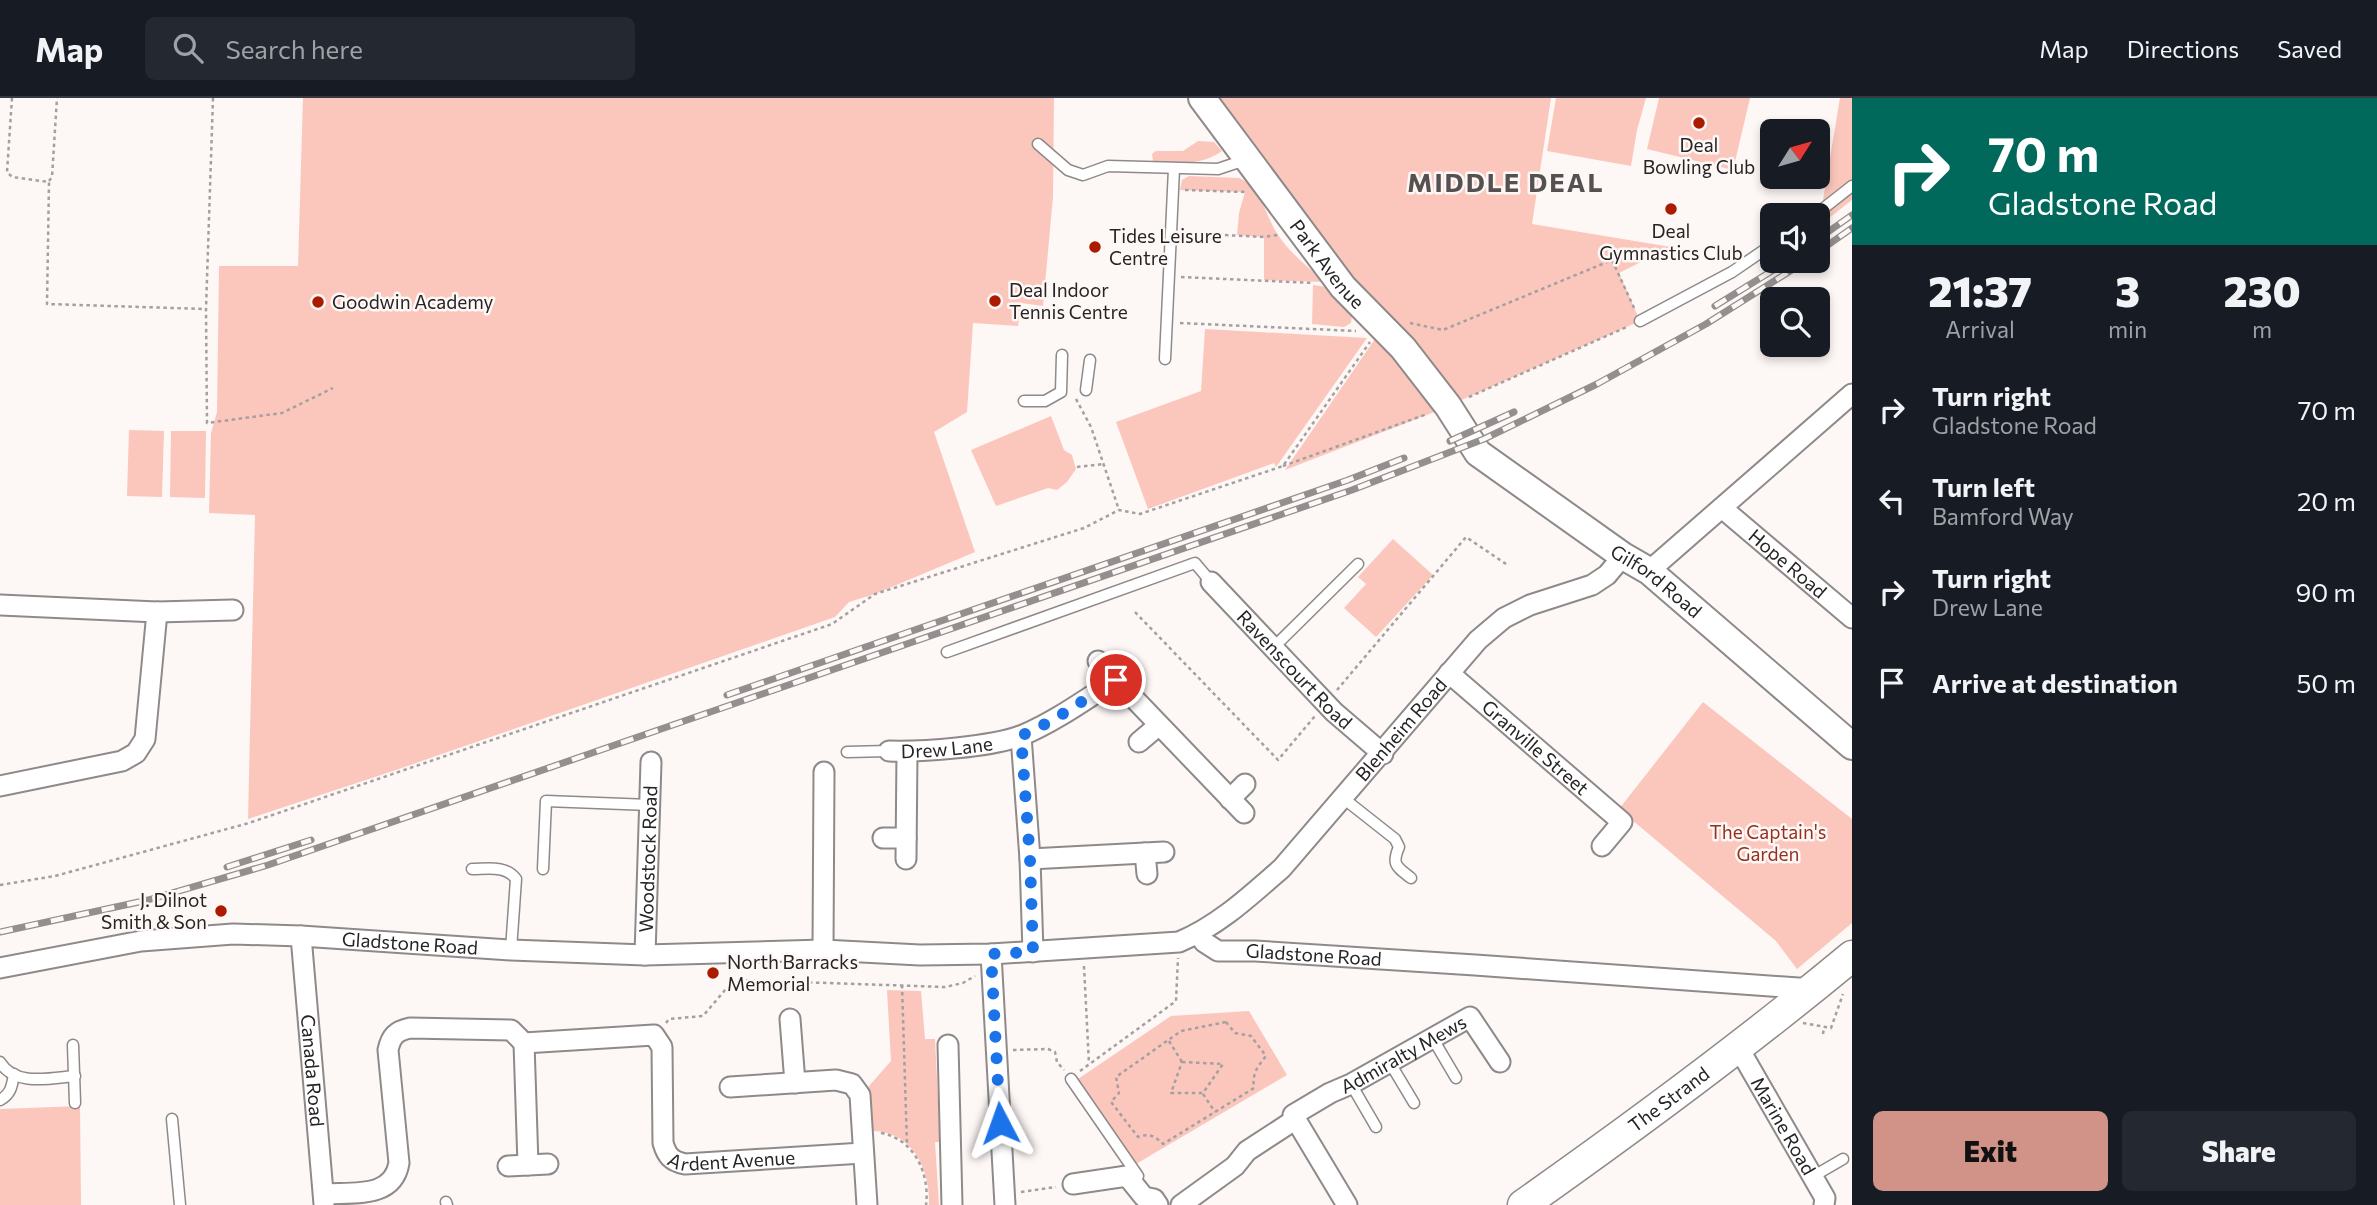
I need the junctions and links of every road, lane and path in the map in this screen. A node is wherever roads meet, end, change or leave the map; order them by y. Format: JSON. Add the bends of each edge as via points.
{"nodes":[{"id":1,"x":12,"y":98,"type":"edge"},
{"id":2,"x":57,"y":98,"type":"edge"},
{"id":3,"x":213,"y":98,"type":"edge"},
{"id":4,"x":1202,"y":98,"type":"edge"},
{"id":5,"x":1038,"y":144,"type":"dead end"},
{"id":6,"x":1246,"y":160,"type":"junction"},
{"id":7,"x":1174,"y":169,"type":"junction"},
{"id":8,"x":49,"y":181,"type":"junction"},
{"id":9,"x":1852,"y":186,"type":"edge"},
{"id":10,"x":1173,"y":190,"type":"junction"},
{"id":11,"x":1249,"y":192,"type":"dead end"},
{"id":12,"x":1830,"y":203,"type":"edge"},
{"id":13,"x":1170,"y":232,"type":"junction"},
{"id":14,"x":1278,"y":235,"type":"dead end"},
{"id":15,"x":1760,"y":253,"type":"edge"},
{"id":16,"x":1168,"y":276,"type":"junction"},
{"id":17,"x":1319,"y":283,"type":"dead end"},
{"id":18,"x":205,"y":309,"type":"junction"},
{"id":19,"x":1640,"y":321,"type":"junction"},
{"id":20,"x":1166,"y":322,"type":"junction"},
{"id":21,"x":1379,"y":330,"type":"junction"},
{"id":22,"x":1062,"y":355,"type":"dead end"},
{"id":23,"x":1165,"y":359,"type":"dead end"},
{"id":24,"x":1090,"y":360,"type":"dead end"},
{"id":25,"x":333,"y":388,"type":"dead end"},
{"id":26,"x":1086,"y":390,"type":"dead end"},
{"id":27,"x":1852,"y":394,"type":"edge"},
{"id":28,"x":1074,"y":395,"type":"dead end"},
{"id":29,"x":1024,"y":401,"type":"dead end"},
{"id":30,"x":1454,"y":415,"type":"junction"},
{"id":31,"x":1104,"y":464,"type":"junction"},
{"id":32,"x":1283,"y":466,"type":"junction"},
{"id":33,"x":1077,"y":467,"type":"dead end"},
{"id":34,"x":1721,"y":508,"type":"junction"},
{"id":35,"x":1119,"y":510,"type":"junction"},
{"id":36,"x":1623,"y":556,"type":"junction"},
{"id":37,"x":1358,"y":564,"type":"dead end"},
{"id":38,"x":1508,"y":566,"type":"dead end"},
{"id":39,"x":1649,"y":571,"type":"junction"},
{"id":40,"x":1211,"y":582,"type":"joint"},
{"id":41,"x":0,"y":605,"type":"edge"},
{"id":42,"x":233,"y":610,"type":"dead end"},
{"id":43,"x":157,"y":612,"type":"junction"},
{"id":44,"x":1135,"y":612,"type":"dead end"},
{"id":45,"x":1852,"y":618,"type":"edge"},
{"id":46,"x":1273,"y":648,"type":"junction"},
{"id":47,"x":947,"y":652,"type":"dead end"},
{"id":48,"x":1097,"y":661,"type":"dead end"},
{"id":49,"x":1449,"y":673,"type":"junction"},
{"id":50,"x":1116,"y":680,"type":"junction"},
{"id":51,"x":1326,"y":703,"type":"junction"},
{"id":52,"x":1159,"y":725,"type":"junction"},
{"id":53,"x":1021,"y":736,"type":"junction"},
{"id":54,"x":1139,"y":743,"type":"dead end"},
{"id":55,"x":1851,"y":743,"type":"edge"},
{"id":56,"x":898,"y":751,"type":"junction"},
{"id":57,"x":847,"y":752,"type":"dead end"},
{"id":58,"x":1382,"y":754,"type":"junction"},
{"id":59,"x":651,"y":762,"type":"dead end"},
{"id":60,"x":824,"y":772,"type":"dead end"},
{"id":61,"x":1245,"y":784,"type":"dead end"},
{"id":62,"x":0,"y":786,"type":"edge"},
{"id":63,"x":1343,"y":798,"type":"junction"},
{"id":64,"x":1230,"y":799,"type":"junction"},
{"id":65,"x":650,"y":805,"type":"junction"},
{"id":66,"x":1244,"y":813,"type":"dead end"},
{"id":67,"x":883,"y":838,"type":"dead end"},
{"id":68,"x":906,"y":838,"type":"junction"},
{"id":69,"x":1602,"y":846,"type":"dead end"},
{"id":70,"x":906,"y":859,"type":"dead end"},
{"id":71,"x":1030,"y":859,"type":"junction"},
{"id":72,"x":472,"y":869,"type":"dead end"},
{"id":73,"x":543,"y":869,"type":"dead end"},
{"id":74,"x":1147,"y":874,"type":"dead end"},
{"id":75,"x":1411,"y":878,"type":"dead end"},
{"id":76,"x":0,"y":885,"type":"edge"},
{"id":77,"x":1199,"y":934,"type":"junction"},
{"id":78,"x":301,"y":936,"type":"junction"},
{"id":79,"x":1179,"y":942,"type":"junction"},
{"id":80,"x":1083,"y":948,"type":"junction"},
{"id":81,"x":511,"y":950,"type":"junction"},
{"id":82,"x":823,"y":950,"type":"junction"},
{"id":83,"x":1033,"y":952,"type":"junction"},
{"id":84,"x":645,"y":954,"type":"junction"},
{"id":85,"x":986,"y":954,"type":"junction"},
{"id":86,"x":1852,"y":956,"type":"edge"},
{"id":87,"x":0,"y":968,"type":"edge"},
{"id":88,"x":902,"y":985,"type":"junction"},
{"id":89,"x":1812,"y":989,"type":"junction"},
{"id":90,"x":1844,"y":992,"type":"dead end"},
{"id":91,"x":790,"y":1019,"type":"dead end"},
{"id":92,"x":1799,"y":1023,"type":"dead end"},
{"id":93,"x":1824,"y":1027,"type":"junction"},
{"id":94,"x":1823,"y":1034,"type":"dead end"},
{"id":95,"x":654,"y":1035,"type":"junction"},
{"id":96,"x":1433,"y":1039,"type":"junction"},
{"id":97,"x":1168,"y":1040,"type":"junction"},
{"id":98,"x":524,"y":1043,"type":"junction"},
{"id":99,"x":73,"y":1045,"type":"dead end"},
{"id":100,"x":948,"y":1045,"type":"dead end"},
{"id":101,"x":1738,"y":1047,"type":"junction"},
{"id":102,"x":996,"y":1051,"type":"junction"},
{"id":103,"x":0,"y":1062,"type":"edge"},
{"id":104,"x":1182,"y":1062,"type":"junction"},
{"id":105,"x":1500,"y":1062,"type":"dead end"},
{"id":106,"x":1390,"y":1063,"type":"junction"},
{"id":107,"x":1089,"y":1064,"type":"junction"},
{"id":108,"x":14,"y":1074,"type":"junction"},
{"id":109,"x":75,"y":1076,"type":"junction"},
{"id":110,"x":1456,"y":1078,"type":"dead end"},
{"id":111,"x":1071,"y":1079,"type":"junction"},
{"id":112,"x":795,"y":1083,"type":"junction"},
{"id":113,"x":1351,"y":1084,"type":"junction"},
{"id":114,"x":730,"y":1087,"type":"dead end"},
{"id":115,"x":1203,"y":1093,"type":"junction"},
{"id":116,"x":0,"y":1100,"type":"edge"},
{"id":117,"x":75,"y":1103,"type":"dead end"},
{"id":118,"x":1413,"y":1103,"type":"dead end"},
{"id":119,"x":1215,"y":1112,"type":"junction"},
{"id":120,"x":172,"y":1119,"type":"dead end"},
{"id":121,"x":1296,"y":1119,"type":"junction"},
{"id":122,"x":1376,"y":1127,"type":"dead end"},
{"id":123,"x":863,"y":1143,"type":"junction"},
{"id":124,"x":907,"y":1145,"type":"junction"},
{"id":125,"x":1843,"y":1159,"type":"dead end"},
{"id":126,"x":548,"y":1164,"type":"dead end"},
{"id":127,"x":1812,"y":1177,"type":"junction"},
{"id":128,"x":1073,"y":1184,"type":"joint"},
{"id":129,"x":1026,"y":1191,"type":"dead end"},
{"id":130,"x":324,"y":1200,"type":"edge"},
{"id":131,"x":1156,"y":1202,"type":"edge"},
{"id":132,"x":180,"y":1205,"type":"edge"},
{"id":133,"x":867,"y":1205,"type":"edge"},
{"id":134,"x":926,"y":1205,"type":"edge"},
{"id":135,"x":952,"y":1205,"type":"edge"},
{"id":136,"x":1005,"y":1205,"type":"edge"},
{"id":137,"x":1181,"y":1205,"type":"edge"},
{"id":138,"x":1347,"y":1205,"type":"edge"},
{"id":139,"x":1523,"y":1205,"type":"edge"},
{"id":140,"x":1824,"y":1205,"type":"edge"}],
"edges":[{"from":1,"to":8,"type":"path","via":[[7,172],[12,177]]},
{"from":2,"to":8,"type":"path"},
{"from":3,"to":18,"type":"path"},
{"from":4,"to":6,"type":"street","name":"Park Avenue"},
{"from":5,"to":7,"type":"lane","via":[[1068,170],[1083,175],[1108,166]]},
{"from":6,"to":7,"type":"lane","via":[[1218,169]]},
{"from":6,"to":21,"type":"street","name":"Park Avenue"},
{"from":7,"to":10,"type":"lane"},
{"from":8,"to":18,"type":"path","via":[[47,304]]},
{"from":9,"to":12,"type":"lane"},
{"from":10,"to":11,"type":"path"},
{"from":10,"to":13,"type":"lane"},
{"from":13,"to":14,"type":"path"},
{"from":13,"to":16,"type":"lane"},
{"from":15,"to":19,"type":"lane"},
{"from":16,"to":17,"type":"path"},
{"from":16,"to":20,"type":"lane"},
{"from":18,"to":25,"type":"path","via":[[207,423],[282,413]]},
{"from":19,"to":21,"type":"path","via":[[1612,260],[1443,330],[1391,317]]},
{"from":19,"to":30,"type":"path"},
{"from":20,"to":21,"type":"path"},
{"from":20,"to":23,"type":"lane"},
{"from":21,"to":30,"type":"street","name":"Park Avenue","via":[[1403,348]]},
{"from":21,"to":32,"type":"path"},
{"from":22,"to":29,"type":"lane","via":[[1061,392],[1045,401]]},
{"from":24,"to":26,"type":"lane"},
{"from":27,"to":34,"type":"street"},
{"from":28,"to":31,"type":"path"},
{"from":30,"to":32,"type":"path"},
{"from":30,"to":36,"type":"street","name":"Gilford Road","via":[[1487,462]]},
{"from":31,"to":33,"type":"path"},
{"from":31,"to":35,"type":"path"},
{"from":32,"to":35,"type":"path","via":[[1140,514]]},
{"from":34,"to":39,"type":"street"},
{"from":34,"to":45,"type":"street","name":"Hope Road"},
{"from":35,"to":76,"type":"path","via":[[1084,528],[875,594],[832,624],[249,823],[55,876]]},
{"from":36,"to":39,"type":"street","name":"Gilford Road"},
{"from":36,"to":49,"type":"street","name":"Blenheim Road","via":[[1592,585],[1504,618]]},
{"from":37,"to":46,"type":"lane"},
{"from":38,"to":51,"type":"path","via":[[1466,537]]},
{"from":39,"to":55,"type":"street","name":"Gilford Road"},
{"from":40,"to":46,"type":"street","name":"Ravenscourt Road"},
{"from":40,"to":47,"type":"lane","via":[[1195,563]]},
{"from":41,"to":43,"type":"street"},
{"from":42,"to":43,"type":"street"},
{"from":43,"to":62,"type":"street","via":[[145,739],[136,753],[122,761]]},
{"from":44,"to":51,"type":"path","via":[[1278,760]]},
{"from":46,"to":51,"type":"street","name":"Ravenscourt Road"},
{"from":48,"to":50,"type":"street"},
{"from":49,"to":58,"type":"street","name":"Blenheim Road"},
{"from":49,"to":69,"type":"street","name":"Granville Street","via":[[1622,822]]},
{"from":50,"to":52,"type":"street"},
{"from":50,"to":53,"type":"street","name":"Drew Lane"},
{"from":51,"to":58,"type":"street","name":"Ravenscourt Road"},
{"from":52,"to":54,"type":"street"},
{"from":52,"to":64,"type":"street"},
{"from":53,"to":56,"type":"street","name":"Drew Lane"},
{"from":53,"to":71,"type":"street"},
{"from":56,"to":57,"type":"lane"},
{"from":56,"to":68,"type":"street"},
{"from":58,"to":63,"type":"street","name":"Blenheim Road"},
{"from":59,"to":65,"type":"street","name":"Woodstock Road"},
{"from":60,"to":82,"type":"street"},
{"from":61,"to":64,"type":"street"},
{"from":63,"to":75,"type":"lane","via":[[1395,839],[1399,847],[1395,863]]},
{"from":63,"to":77,"type":"street","name":"Blenheim Road","via":[[1282,868]]},
{"from":64,"to":66,"type":"street"},
{"from":65,"to":73,"type":"lane","via":[[547,801]]},
{"from":65,"to":84,"type":"street","name":"Woodstock Road"},
{"from":67,"to":68,"type":"street"},
{"from":68,"to":70,"type":"street"},
{"from":71,"to":74,"type":"street","via":[[1154,852]]},
{"from":71,"to":83,"type":"street"},
{"from":72,"to":81,"type":"lane","via":[[503,869],[516,879]]},
{"from":77,"to":79,"type":"street","name":"Gladstone Road"},
{"from":77,"to":89,"type":"street","name":"Gladstone Road","via":[[1218,951]]},
{"from":78,"to":81,"type":"street","name":"Gladstone Road"},
{"from":78,"to":87,"type":"street","name":"Gladstone Road","via":[[233,934],[141,941]]},
{"from":78,"to":130,"type":"street","name":"Canada Road"},
{"from":79,"to":80,"type":"street","name":"Gladstone Road"},
{"from":79,"to":107,"type":"path","via":[[1176,1001]]},
{"from":80,"to":83,"type":"street","name":"Gladstone Road"},
{"from":80,"to":107,"type":"path"},
{"from":81,"to":84,"type":"street","name":"Gladstone Road"},
{"from":82,"to":84,"type":"street","name":"Gladstone Road"},
{"from":82,"to":85,"type":"street","name":"Gladstone Road"},
{"from":83,"to":85,"type":"street","name":"Gladstone Road"},
{"from":85,"to":88,"type":"path","via":[[981,974],[963,983]]},
{"from":85,"to":102,"type":"street"},
{"from":86,"to":89,"type":"main road","name":"The Strand"},
{"from":88,"to":95,"type":"path","via":[[738,980],[703,1016],[670,1019]]},
{"from":88,"to":124,"type":"path"},
{"from":89,"to":101,"type":"main road","name":"The Strand"},
{"from":90,"to":93,"type":"path","via":[[1831,1028]]},
{"from":91,"to":112,"type":"street"},
{"from":92,"to":93,"type":"path"},
{"from":93,"to":94,"type":"path"},
{"from":95,"to":98,"type":"street"},
{"from":95,"to":123,"type":"street","name":"Ardent Avenue","via":[[662,1047],[663,1143],[674,1162]]},
{"from":96,"to":105,"type":"street","name":"Admiralty Mews","via":[[1470,1017]]},
{"from":96,"to":106,"type":"street","name":"Admiralty Mews"},
{"from":96,"to":110,"type":"lane"},
{"from":97,"to":104,"type":"path"},
{"from":97,"to":119,"type":"path","via":[[1181,1031],[1226,1022],[1235,1033],[1251,1035],[1266,1056],[1252,1077],[1254,1088]]},
{"from":97,"to":119,"type":"path","via":[[1116,1077],[1119,1093],[1111,1101],[1138,1137],[1155,1136],[1163,1144]]},
{"from":98,"to":126,"type":"street","via":[[518,1166]]},
{"from":98,"to":130,"type":"street","via":[[511,1030],[399,1031],[390,1039],[388,1050],[397,1175],[380,1190]]},
{"from":99,"to":109,"type":"lane"},
{"from":100,"to":135,"type":"street"},
{"from":101,"to":127,"type":"street","name":"Marine Road"},
{"from":101,"to":139,"type":"main road","name":"The Strand"},
{"from":102,"to":111,"type":"path","via":[[1048,1049],[1055,1052]]},
{"from":102,"to":136,"type":"street"},
{"from":103,"to":108,"type":"lane"},
{"from":104,"to":115,"type":"path","via":[[1171,1093]]},
{"from":104,"to":115,"type":"path","via":[[1223,1063]]},
{"from":106,"to":113,"type":"street","name":"Admiralty Mews"},
{"from":106,"to":118,"type":"lane"},
{"from":107,"to":111,"type":"path"},
{"from":108,"to":109,"type":"lane","via":[[22,1079]]},
{"from":108,"to":116,"type":"lane","via":[[12,1089]]},
{"from":109,"to":117,"type":"lane"},
{"from":111,"to":131,"type":"lane"},
{"from":112,"to":114,"type":"street"},
{"from":112,"to":123,"type":"street","via":[[836,1080],[852,1084],[860,1095]]},
{"from":113,"to":121,"type":"street","name":"Admiralty Mews","via":[[1293,1115]]},
{"from":113,"to":122,"type":"lane"},
{"from":115,"to":119,"type":"path"},
{"from":120,"to":132,"type":"lane"},
{"from":121,"to":137,"type":"street","name":"Admiralty Mews","via":[[1247,1151],[1235,1166]]},
{"from":121,"to":138,"type":"street"},
{"from":123,"to":124,"type":"path","via":[[883,1133]]},
{"from":123,"to":133,"type":"street"},
{"from":124,"to":134,"type":"path","via":[[924,1175]]},
{"from":125,"to":127,"type":"lane"},
{"from":127,"to":140,"type":"street","name":"Marine Road","via":[[1825,1198]]},
{"from":128,"to":129,"type":"path"},
{"from":128,"to":131,"type":"street","via":[[1127,1176],[1144,1198]]}]}
